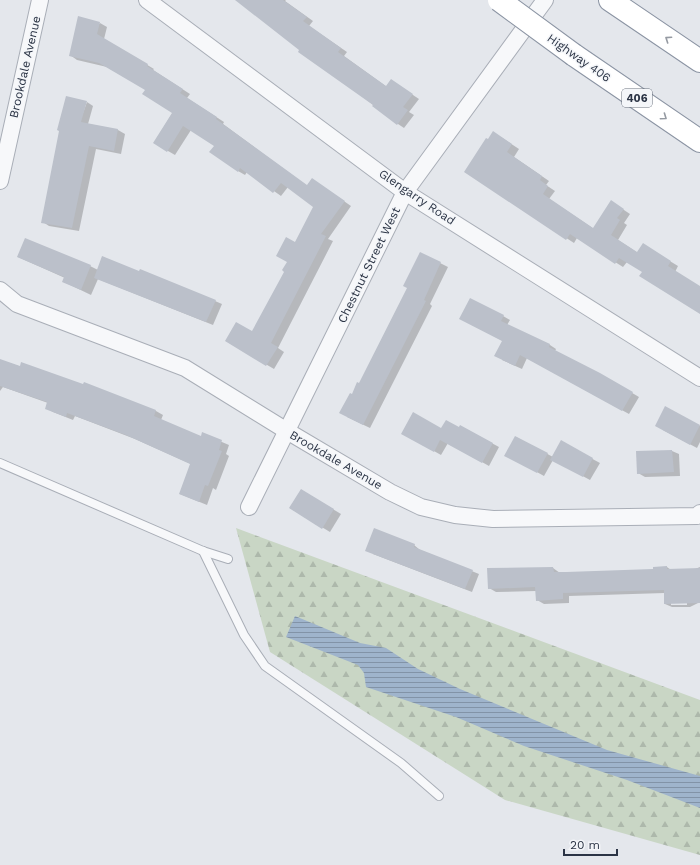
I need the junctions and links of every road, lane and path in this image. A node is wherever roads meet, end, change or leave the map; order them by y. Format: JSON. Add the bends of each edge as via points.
{"nodes":[{"id":1,"x":40,"y":0,"type":"edge"},
{"id":2,"x":147,"y":0,"type":"edge"},
{"id":3,"x":499,"y":0,"type":"edge"},
{"id":4,"x":545,"y":0,"type":"edge"},
{"id":5,"x":610,"y":0,"type":"edge"},
{"id":6,"x":700,"y":61,"type":"edge"},
{"id":7,"x":700,"y":141,"type":"edge"},
{"id":8,"x":0,"y":181,"type":"edge"},
{"id":9,"x":406,"y":192,"type":"junction"},
{"id":10,"x":0,"y":290,"type":"edge"},
{"id":11,"x":700,"y":378,"type":"edge"},
{"id":12,"x":287,"y":431,"type":"junction"},
{"id":13,"x":0,"y":463,"type":"edge"},
{"id":14,"x":249,"y":507,"type":"dead end"},
{"id":15,"x":700,"y":513,"type":"edge"},
{"id":16,"x":203,"y":551,"type":"junction"},
{"id":17,"x":228,"y":559,"type":"dead end"},
{"id":18,"x":439,"y":796,"type":"dead end"}],
"edges":[{"from":1,"to":8,"type":"street","name":"Brookdale Avenue"},
{"from":2,"to":9,"type":"street","name":"Glengarry Road"},
{"from":3,"to":7,"type":"highway","name":"Highway 406","number":"406","one_way":true,"bridge":true},
{"from":4,"to":9,"type":"street","name":"Chestnut Street West"},
{"from":6,"to":5,"type":"highway","one_way":true},
{"from":9,"to":11,"type":"street","name":"Glengarry Road"},
{"from":9,"to":12,"type":"street","name":"Chestnut Street West"},
{"from":10,"to":12,"type":"street","name":"Brookdale Avenue","via":[[17,304],[185,368]]},
{"from":12,"to":14,"type":"street","name":"Chestnut Street West"},
{"from":12,"to":15,"type":"street","name":"Brookdale Avenue","via":[[390,492],[421,507],[455,515],[493,519],[696,516]]},
{"from":13,"to":16,"type":"lane"},
{"from":16,"to":17,"type":"lane"},
{"from":16,"to":18,"type":"lane","via":[[244,635],[265,666],[401,763]]}]}
